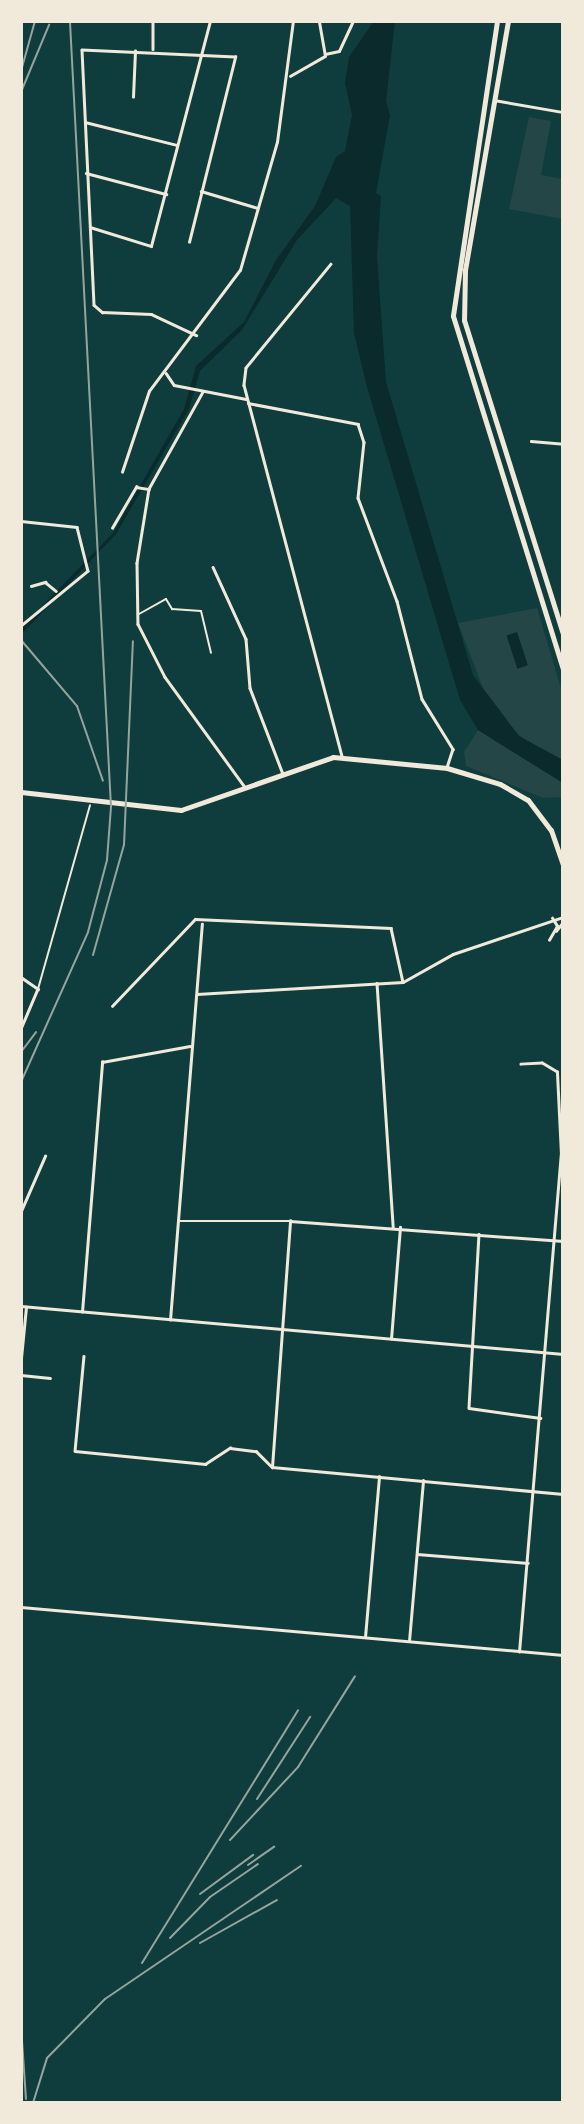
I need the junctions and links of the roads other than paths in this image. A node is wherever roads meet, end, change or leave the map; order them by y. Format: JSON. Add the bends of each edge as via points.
{"nodes":[{"id":1,"x":153,"y":21,"type":"edge"},
{"id":2,"x":210,"y":21,"type":"edge"},
{"id":3,"x":293,"y":21,"type":"edge"},
{"id":4,"x":319,"y":21,"type":"edge"},
{"id":5,"x":353,"y":21,"type":"edge"},
{"id":6,"x":497,"y":21,"type":"edge"},
{"id":7,"x":508,"y":21,"type":"edge"},
{"id":8,"x":153,"y":50,"type":"junction"},
{"id":9,"x":135,"y":51,"type":"junction"},
{"id":10,"x":206,"y":53,"type":"junction"},
{"id":11,"x":325,"y":54,"type":"junction"},
{"id":12,"x":289,"y":77,"type":"junction"},
{"id":13,"x":133,"y":97,"type":"dead end"},
{"id":14,"x":494,"y":100,"type":"junction"},
{"id":15,"x":563,"y":112,"type":"edge"},
{"id":16,"x":84,"y":122,"type":"junction"},
{"id":17,"x":177,"y":145,"type":"junction"},
{"id":18,"x":86,"y":173,"type":"junction"},
{"id":19,"x":201,"y":191,"type":"junction"},
{"id":20,"x":166,"y":194,"type":"junction"},
{"id":21,"x":260,"y":209,"type":"junction"},
{"id":22,"x":90,"y":227,"type":"junction"},
{"id":23,"x":189,"y":242,"type":"dead end"},
{"id":24,"x":331,"y":264,"type":"dead end"},
{"id":25,"x":196,"y":335,"type":"junction"},
{"id":26,"x":166,"y":373,"type":"junction"},
{"id":27,"x":204,"y":392,"type":"junction"},
{"id":28,"x":247,"y":401,"type":"junction"},
{"id":29,"x":531,"y":441,"type":"dead end"},
{"id":30,"x":563,"y":444,"type":"edge"},
{"id":31,"x":122,"y":472,"type":"dead end"},
{"id":32,"x":149,"y":489,"type":"junction"},
{"id":33,"x":21,"y":521,"type":"edge"},
{"id":34,"x":112,"y":528,"type":"dead end"},
{"id":35,"x":213,"y":568,"type":"dead end"},
{"id":36,"x":31,"y":586,"type":"dead end"},
{"id":37,"x":57,"y":591,"type":"junction"},
{"id":38,"x":139,"y":614,"type":"junction"},
{"id":39,"x":21,"y":626,"type":"edge"},
{"id":40,"x":563,"y":634,"type":"edge"},
{"id":41,"x":211,"y":653,"type":"dead end"},
{"id":42,"x":563,"y":668,"type":"edge"},
{"id":43,"x":342,"y":757,"type":"junction"},
{"id":44,"x":447,"y":768,"type":"junction"},
{"id":45,"x":283,"y":774,"type":"junction"},
{"id":46,"x":247,"y":789,"type":"junction"},
{"id":47,"x":21,"y":792,"type":"edge"},
{"id":48,"x":90,"y":805,"type":"junction"},
{"id":49,"x":563,"y":864,"type":"edge"},
{"id":50,"x":563,"y":917,"type":"edge"},
{"id":51,"x":552,"y":918,"type":"junction"},
{"id":52,"x":563,"y":922,"type":"edge"},
{"id":53,"x":202,"y":924,"type":"junction"},
{"id":54,"x":21,"y":978,"type":"edge"},
{"id":55,"x":403,"y":982,"type":"junction"},
{"id":56,"x":377,"y":983,"type":"junction"},
{"id":57,"x":37,"y":989,"type":"junction"},
{"id":58,"x":197,"y":994,"type":"junction"},
{"id":59,"x":112,"y":1006,"type":"dead end"},
{"id":60,"x":21,"y":1029,"type":"edge"},
{"id":61,"x":192,"y":1046,"type":"junction"},
{"id":62,"x":521,"y":1064,"type":"dead end"},
{"id":63,"x":45,"y":1156,"type":"dead end"},
{"id":64,"x":21,"y":1211,"type":"edge"},
{"id":65,"x":177,"y":1221,"type":"junction"},
{"id":66,"x":290,"y":1221,"type":"junction"},
{"id":67,"x":393,"y":1227,"type":"junction"},
{"id":68,"x":400,"y":1227,"type":"junction"},
{"id":69,"x":479,"y":1234,"type":"junction"},
{"id":70,"x":553,"y":1240,"type":"junction"},
{"id":71,"x":563,"y":1241,"type":"edge"},
{"id":72,"x":21,"y":1306,"type":"edge"},
{"id":73,"x":26,"y":1307,"type":"junction"},
{"id":74,"x":82,"y":1312,"type":"junction"},
{"id":75,"x":170,"y":1320,"type":"junction"},
{"id":76,"x":284,"y":1330,"type":"junction"},
{"id":77,"x":391,"y":1339,"type":"junction"},
{"id":78,"x":468,"y":1347,"type":"junction"},
{"id":79,"x":547,"y":1353,"type":"junction"},
{"id":80,"x":563,"y":1354,"type":"edge"},
{"id":81,"x":84,"y":1356,"type":"dead end"},
{"id":82,"x":21,"y":1358,"type":"edge"},
{"id":83,"x":21,"y":1375,"type":"edge"},
{"id":84,"x":50,"y":1378,"type":"dead end"},
{"id":85,"x":542,"y":1418,"type":"junction"},
{"id":86,"x":272,"y":1467,"type":"junction"},
{"id":87,"x":379,"y":1477,"type":"junction"},
{"id":88,"x":423,"y":1481,"type":"junction"},
{"id":89,"x":536,"y":1492,"type":"junction"},
{"id":90,"x":563,"y":1494,"type":"edge"},
{"id":91,"x":416,"y":1554,"type":"junction"},
{"id":92,"x":528,"y":1563,"type":"junction"},
{"id":93,"x":21,"y":1607,"type":"edge"},
{"id":94,"x":365,"y":1637,"type":"junction"},
{"id":95,"x":410,"y":1641,"type":"junction"},
{"id":96,"x":519,"y":1652,"type":"junction"},
{"id":97,"x":563,"y":1655,"type":"edge"}],
"edges":[{"from":1,"to":8,"type":"street"},
{"from":2,"to":10,"type":"street"},
{"from":3,"to":12,"type":"street"},
{"from":4,"to":11,"type":"street"},
{"from":5,"to":11,"type":"street","via":[[339,51]]},
{"from":6,"to":42,"type":"main road","via":[[453,316]]},
{"from":7,"to":14,"type":"main road"},
{"from":8,"to":9,"type":"street"},
{"from":8,"to":10,"type":"street"},
{"from":9,"to":13,"type":"street"},
{"from":9,"to":16,"type":"street","via":[[82,50]]},
{"from":10,"to":17,"type":"street"},
{"from":10,"to":19,"type":"street","via":[[235,57]]},
{"from":11,"to":12,"type":"street"},
{"from":12,"to":21,"type":"street"},
{"from":14,"to":15,"type":"street"},
{"from":14,"to":40,"type":"main road","via":[[465,270],[465,330]]},
{"from":16,"to":17,"type":"street"},
{"from":16,"to":18,"type":"street"},
{"from":17,"to":20,"type":"street"},
{"from":18,"to":20,"type":"street"},
{"from":18,"to":22,"type":"street"},
{"from":19,"to":21,"type":"street"},
{"from":19,"to":23,"type":"street"},
{"from":20,"to":22,"type":"street","via":[[152,246]]},
{"from":21,"to":25,"type":"street","via":[[240,271]]},
{"from":22,"to":25,"type":"street","via":[[94,305],[102,312],[151,314]]},
{"from":24,"to":28,"type":"street","via":[[246,368]]},
{"from":25,"to":26,"type":"street"},
{"from":26,"to":27,"type":"street","via":[[174,385]]},
{"from":26,"to":31,"type":"street","via":[[149,391]]},
{"from":27,"to":28,"type":"street"},
{"from":27,"to":32,"type":"street"},
{"from":28,"to":43,"type":"street"},
{"from":28,"to":44,"type":"street","via":[[352,421],[364,442],[358,498],[397,601],[421,696],[453,749]]},
{"from":29,"to":30,"type":"street"},
{"from":32,"to":34,"type":"street","via":[[136,487]]},
{"from":32,"to":38,"type":"street","via":[[137,563]]},
{"from":33,"to":37,"type":"street","via":[[77,527],[88,571],[69,588]]},
{"from":35,"to":45,"type":"street","via":[[246,639],[254,701]]},
{"from":36,"to":37,"type":"street","via":[[45,582]]},
{"from":37,"to":39,"type":"street"},
{"from":38,"to":41,"type":"lane","via":[[166,599],[172,609],[201,611]]},
{"from":38,"to":46,"type":"street","via":[[139,631],[165,677]]},
{"from":43,"to":44,"type":"main road"},
{"from":43,"to":45,"type":"main road"},
{"from":44,"to":49,"type":"main road","via":[[505,786],[528,800],[551,830]]},
{"from":45,"to":46,"type":"main road"},
{"from":46,"to":48,"type":"main road","via":[[188,810]]},
{"from":47,"to":48,"type":"main road"},
{"from":48,"to":57,"type":"lane"},
{"from":50,"to":51,"type":"street"},
{"from":51,"to":52,"type":"street","via":[[557,926],[549,940]]},
{"from":51,"to":55,"type":"street","via":[[453,954]]},
{"from":53,"to":55,"type":"street","via":[[391,928]]},
{"from":53,"to":58,"type":"street"},
{"from":53,"to":59,"type":"street","via":[[187,920]]},
{"from":54,"to":57,"type":"street"},
{"from":55,"to":56,"type":"street"},
{"from":56,"to":58,"type":"street"},
{"from":56,"to":67,"type":"street"},
{"from":57,"to":60,"type":"street"},
{"from":58,"to":61,"type":"street"},
{"from":61,"to":65,"type":"street"},
{"from":61,"to":74,"type":"street","via":[[102,1062]]},
{"from":62,"to":70,"type":"street","via":[[542,1063],[557,1072],[561,1155]]},
{"from":63,"to":64,"type":"street"},
{"from":65,"to":66,"type":"street"},
{"from":65,"to":75,"type":"street"},
{"from":66,"to":67,"type":"street"},
{"from":66,"to":76,"type":"street"},
{"from":67,"to":68,"type":"street"},
{"from":68,"to":69,"type":"street"},
{"from":68,"to":77,"type":"street"},
{"from":69,"to":70,"type":"street"},
{"from":69,"to":78,"type":"street"},
{"from":70,"to":71,"type":"street"},
{"from":70,"to":79,"type":"street"},
{"from":72,"to":73,"type":"street"},
{"from":73,"to":74,"type":"street"},
{"from":73,"to":82,"type":"street"},
{"from":74,"to":75,"type":"street"},
{"from":75,"to":76,"type":"street"},
{"from":76,"to":77,"type":"street"},
{"from":76,"to":86,"type":"street"},
{"from":77,"to":78,"type":"street"},
{"from":78,"to":79,"type":"street"},
{"from":78,"to":85,"type":"street","via":[[472,1412]]},
{"from":79,"to":80,"type":"street"},
{"from":79,"to":85,"type":"street"},
{"from":81,"to":86,"type":"street","via":[[75,1451],[205,1464],[230,1448],[256,1451]]},
{"from":83,"to":84,"type":"street"},
{"from":85,"to":89,"type":"street"},
{"from":86,"to":87,"type":"street"},
{"from":87,"to":88,"type":"street"},
{"from":87,"to":94,"type":"street"},
{"from":88,"to":89,"type":"street"},
{"from":88,"to":91,"type":"street"},
{"from":89,"to":90,"type":"street"},
{"from":89,"to":92,"type":"street"},
{"from":91,"to":92,"type":"street"},
{"from":91,"to":95,"type":"street"},
{"from":92,"to":96,"type":"street"},
{"from":93,"to":94,"type":"street"},
{"from":94,"to":95,"type":"street"},
{"from":95,"to":96,"type":"street"},
{"from":96,"to":97,"type":"street"}]}
